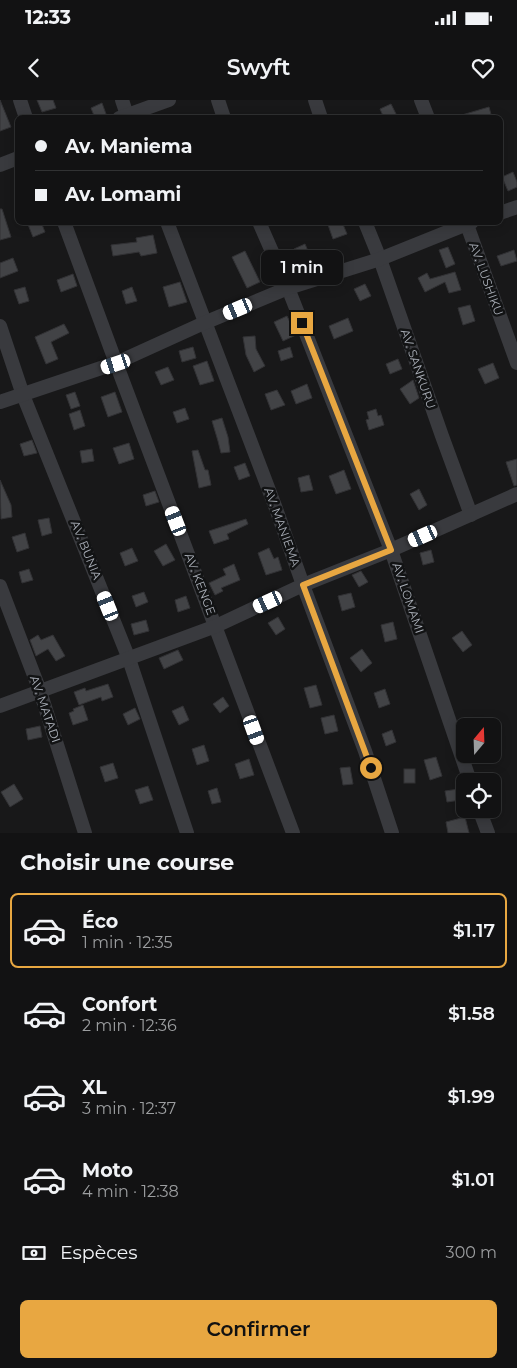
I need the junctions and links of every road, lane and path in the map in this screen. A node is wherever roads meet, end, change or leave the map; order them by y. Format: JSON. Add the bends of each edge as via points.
{"nodes":[{"id":1,"x":20,"y":100,"type":"edge"},
{"id":2,"x":122,"y":100,"type":"edge"},
{"id":3,"x":168,"y":100,"type":"edge"},
{"id":4,"x":218,"y":100,"type":"edge"},
{"id":5,"x":315,"y":100,"type":"edge"},
{"id":6,"x":421,"y":100,"type":"edge"},
{"id":7,"x":25,"y":115,"type":"edge"},
{"id":8,"x":124,"y":115,"type":"edge"},
{"id":9,"x":127,"y":115,"type":"edge"},
{"id":10,"x":223,"y":115,"type":"edge"},
{"id":11,"x":320,"y":115,"type":"edge"},
{"id":12,"x":427,"y":115,"type":"edge"},
{"id":13,"x":15,"y":159,"type":"edge"},
{"id":14,"x":0,"y":165,"type":"edge"},
{"id":15,"x":517,"y":207,"type":"edge"},
{"id":16,"x":503,"y":212,"type":"edge"},
{"id":17,"x":65,"y":225,"type":"edge"},
{"id":18,"x":168,"y":225,"type":"edge"},
{"id":19,"x":260,"y":225,"type":"edge"},
{"id":20,"x":366,"y":225,"type":"edge"},
{"id":21,"x":463,"y":225,"type":"edge"},
{"id":22,"x":469,"y":225,"type":"edge"},
{"id":23,"x":380,"y":259,"type":"junction"},
{"id":24,"x":288,"y":288,"type":"junction"},
{"id":25,"x":204,"y":323,"type":"junction"},
{"id":26,"x":0,"y":326,"type":"edge"},
{"id":27,"x":517,"y":363,"type":"edge"},
{"id":28,"x":116,"y":364,"type":"junction"},
{"id":29,"x":23,"y":394,"type":"junction"},
{"id":30,"x":0,"y":402,"type":"edge"},
{"id":31,"x":517,"y":494,"type":"edge"},
{"id":32,"x":471,"y":515,"type":"junction"},
{"id":33,"x":391,"y":550,"type":"junction"},
{"id":34,"x":303,"y":585,"type":"junction"},
{"id":35,"x":0,"y":586,"type":"edge"},
{"id":36,"x":216,"y":626,"type":"junction"},
{"id":37,"x":129,"y":659,"type":"junction"},
{"id":38,"x":40,"y":691,"type":"junction"},
{"id":39,"x":0,"y":706,"type":"edge"},
{"id":40,"x":467,"y":773,"type":"edge"},
{"id":41,"x":483,"y":818,"type":"edge"},
{"id":42,"x":85,"y":833,"type":"edge"},
{"id":43,"x":187,"y":833,"type":"edge"},
{"id":44,"x":293,"y":833,"type":"edge"},
{"id":45,"x":392,"y":833,"type":"edge"},
{"id":46,"x":488,"y":833,"type":"edge"}],
"edges":[{"from":1,"to":7,"type":"street"},
{"from":2,"to":8,"type":"street"},
{"from":3,"to":9,"type":"street"},
{"from":4,"to":10,"type":"street"},
{"from":5,"to":11,"type":"street"},
{"from":6,"to":12,"type":"street"},
{"from":13,"to":14,"type":"street"},
{"from":15,"to":16,"type":"street"},
{"from":17,"to":28,"type":"street","name":"AV. KENGE"},
{"from":18,"to":25,"type":"street","name":"AV. MANIEMA"},
{"from":19,"to":24,"type":"street","name":"AV. LOMAMI"},
{"from":20,"to":23,"type":"street","name":"AV. SANKURU"},
{"from":21,"to":23,"type":"street"},
{"from":22,"to":27,"type":"street","name":"AV. LUSHIKU"},
{"from":23,"to":24,"type":"street"},
{"from":23,"to":32,"type":"street","name":"AV. SANKURU"},
{"from":24,"to":25,"type":"street"},
{"from":24,"to":33,"type":"street","name":"AV. LOMAMI"},
{"from":25,"to":28,"type":"street"},
{"from":25,"to":34,"type":"street","name":"AV. MANIEMA"},
{"from":26,"to":29,"type":"street","name":"AV. BUNIA"},
{"from":28,"to":29,"type":"street"},
{"from":28,"to":36,"type":"street","name":"AV. KENGE"},
{"from":29,"to":30,"type":"street"},
{"from":29,"to":37,"type":"street","name":"AV. BUNIA"},
{"from":31,"to":32,"type":"street"},
{"from":32,"to":33,"type":"street"},
{"from":33,"to":34,"type":"street"},
{"from":33,"to":40,"type":"street","name":"AV. LOMAMI"},
{"from":34,"to":36,"type":"street"},
{"from":34,"to":45,"type":"street","name":"AV. MANIEMA"},
{"from":35,"to":38,"type":"street","name":"AV. MATADI"},
{"from":36,"to":37,"type":"street"},
{"from":36,"to":44,"type":"street","name":"AV. KENGE"},
{"from":37,"to":38,"type":"street"},
{"from":37,"to":43,"type":"street","name":"AV. BUNIA"},
{"from":38,"to":39,"type":"street"},
{"from":38,"to":42,"type":"street","name":"AV. MATADI"},
{"from":41,"to":46,"type":"street"}]}
